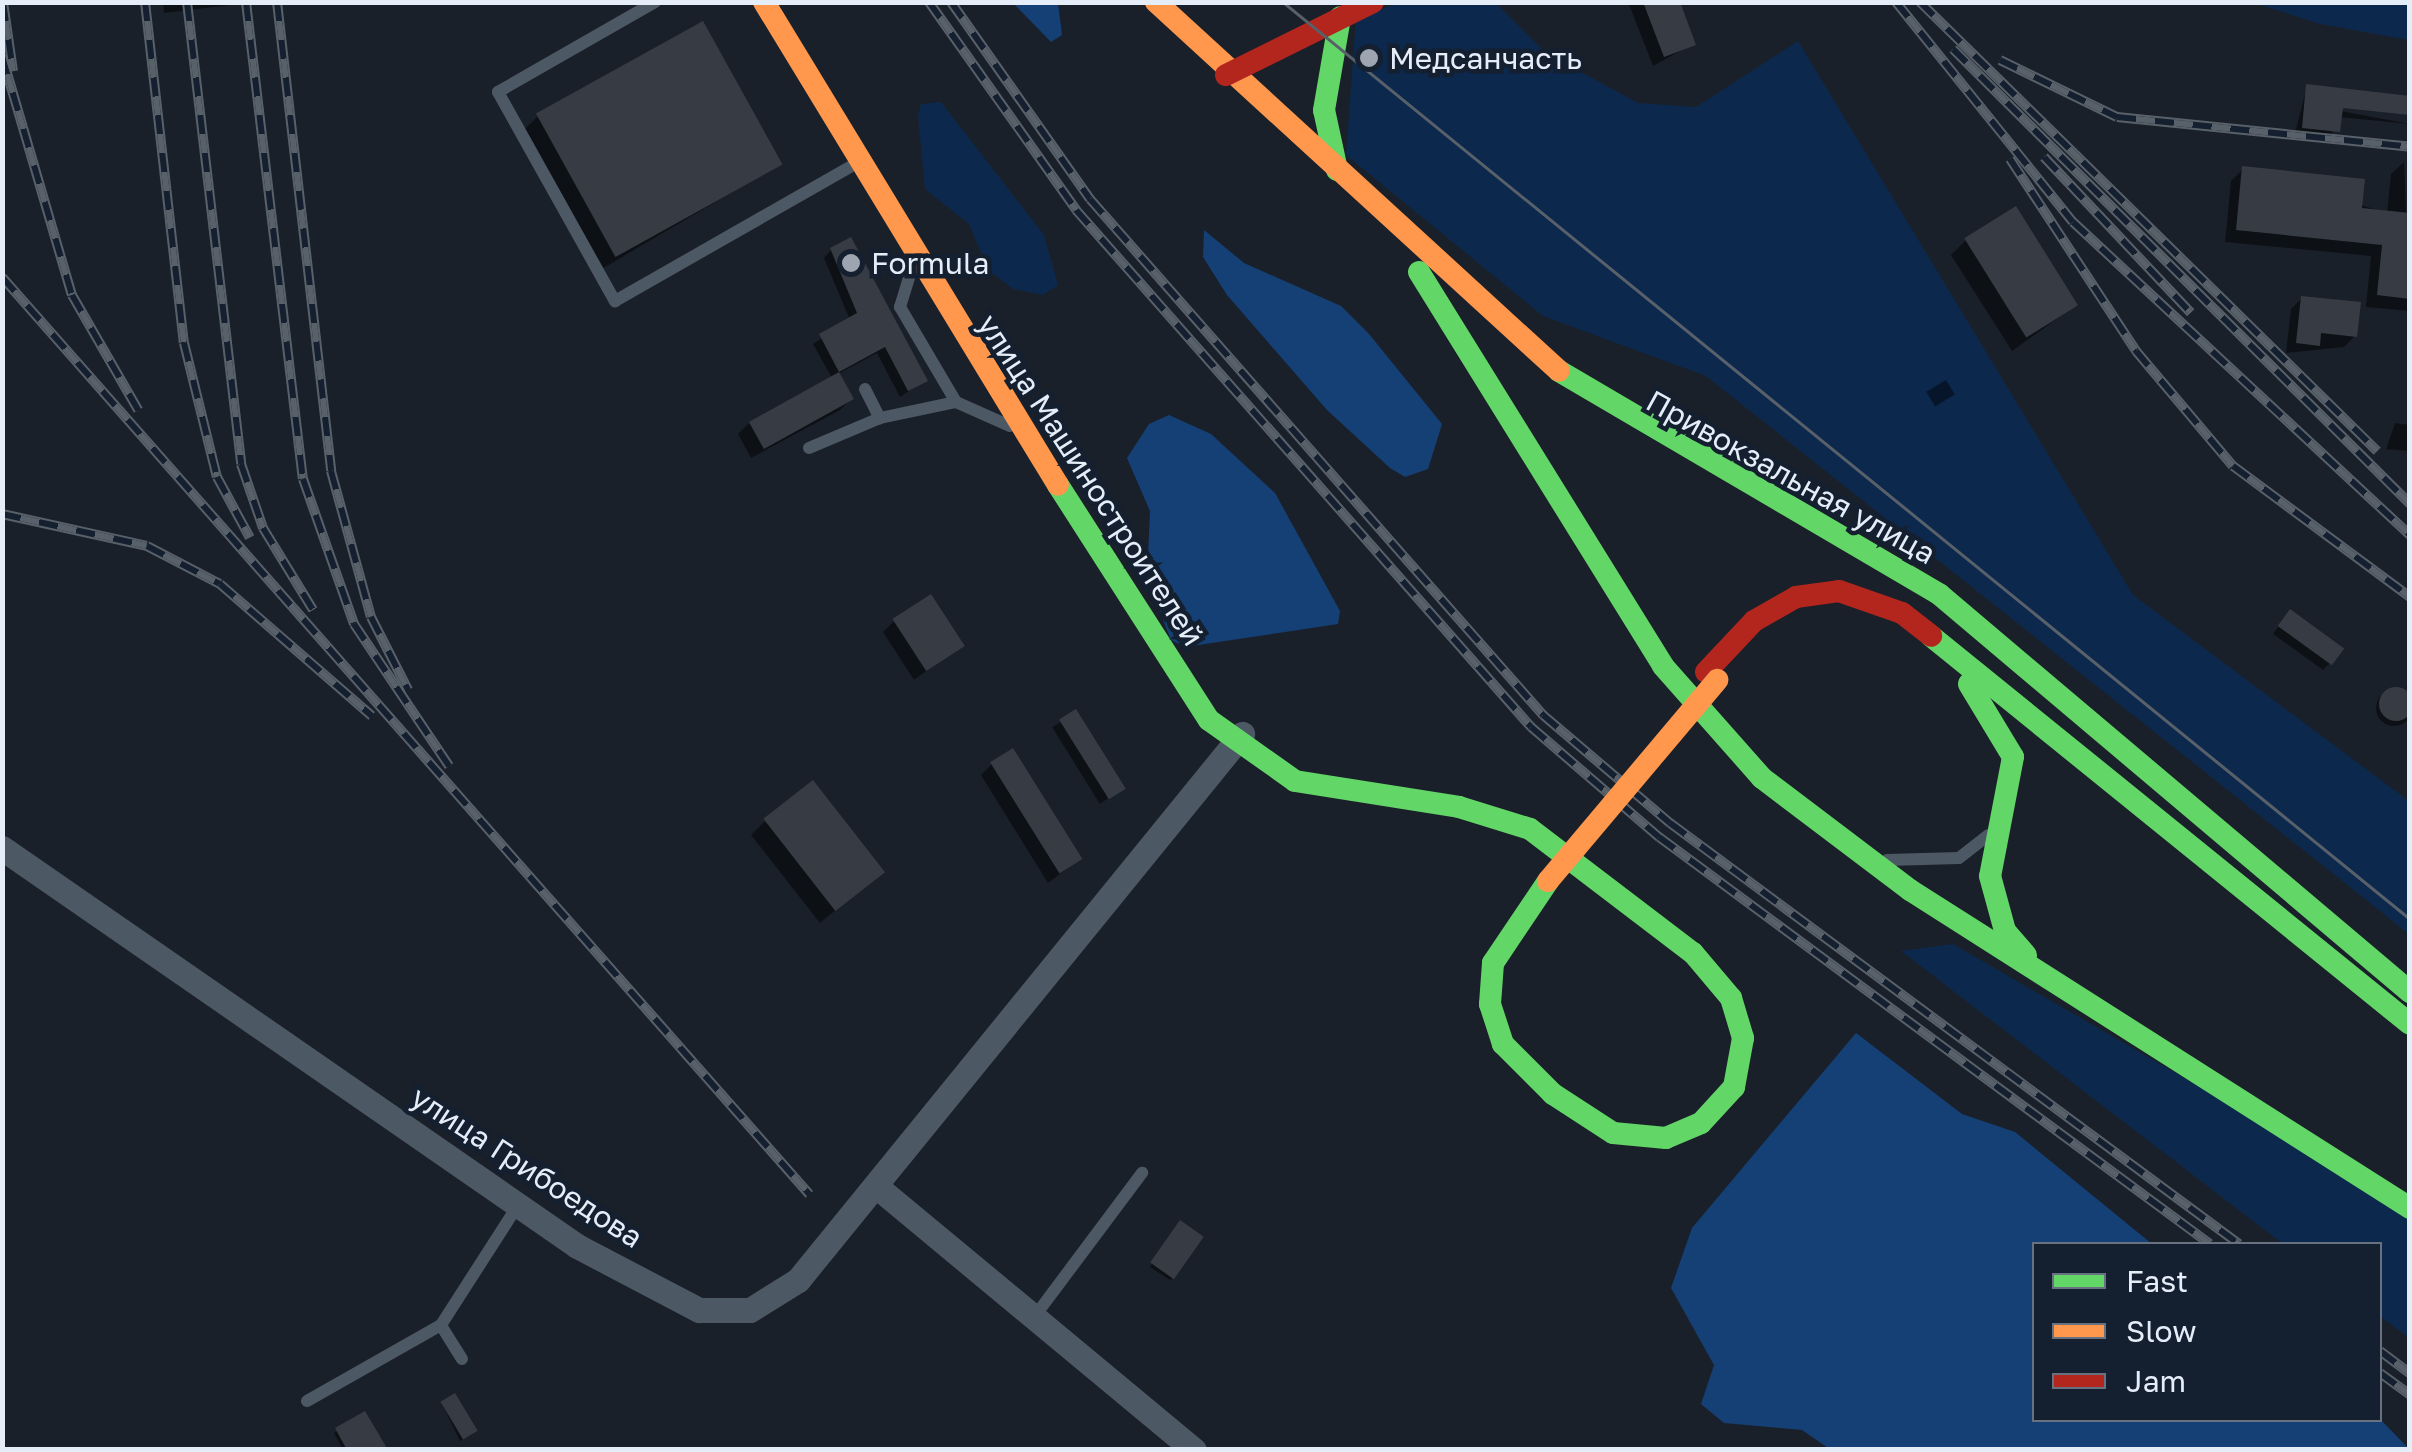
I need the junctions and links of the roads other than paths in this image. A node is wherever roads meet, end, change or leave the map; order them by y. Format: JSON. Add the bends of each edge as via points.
{"nodes":[{"id":1,"x":655,"y":2,"type":"edge"},
{"id":2,"x":764,"y":2,"type":"edge"},
{"id":3,"x":1156,"y":2,"type":"edge"},
{"id":4,"x":1373,"y":2,"type":"edge"},
{"id":5,"x":1340,"y":17,"type":"junction"},
{"id":6,"x":1226,"y":75,"type":"junction"},
{"id":7,"x":1284,"y":129,"type":"junction"},
{"id":8,"x":855,"y":164,"type":"junction"},
{"id":9,"x":1337,"y":170,"type":"junction"},
{"id":10,"x":914,"y":260,"type":"junction"},
{"id":11,"x":865,"y":389,"type":"dead end"},
{"id":12,"x":956,"y":402,"type":"junction"},
{"id":13,"x":880,"y":418,"type":"junction"},
{"id":14,"x":1021,"y":432,"type":"junction"},
{"id":15,"x":810,"y":448,"type":"dead end"},
{"id":16,"x":1711,"y":676,"type":"junction"},
{"id":17,"x":1238,"y":740,"type":"junction"},
{"id":18,"x":2004,"y":819,"type":"junction"},
{"id":19,"x":1847,"y":847,"type":"junction"},
{"id":20,"x":2,"y":848,"type":"edge"},
{"id":21,"x":2070,"y":992,"type":"junction"},
{"id":22,"x":2410,"y":992,"type":"edge"},
{"id":23,"x":2410,"y":1024,"type":"edge"},
{"id":24,"x":1142,"y":1173,"type":"dead end"},
{"id":25,"x":2362,"y":1174,"type":"junction"},
{"id":26,"x":876,"y":1186,"type":"junction"},
{"id":27,"x":2410,"y":1199,"type":"edge"},
{"id":28,"x":518,"y":1206,"type":"junction"},
{"id":29,"x":2410,"y":1208,"type":"edge"},
{"id":30,"x":1035,"y":1316,"type":"junction"},
{"id":31,"x":442,"y":1324,"type":"junction"},
{"id":32,"x":462,"y":1359,"type":"dead end"},
{"id":33,"x":308,"y":1401,"type":"dead end"},
{"id":34,"x":1194,"y":1450,"type":"edge"}],
"edges":[{"from":1,"to":8,"type":"lane","via":[[498,92],[615,301]]},
{"from":2,"to":8,"type":"main road","name":"улица Машиностроителей"},
{"from":3,"to":6,"type":"main road","name":"Привокзальная улица"},
{"from":4,"to":5,"type":"main road"},
{"from":5,"to":6,"type":"main road"},
{"from":5,"to":9,"type":"main road","via":[[1324,92]]},
{"from":6,"to":7,"type":"main road","name":"Привокзальная улица"},
{"from":7,"to":9,"type":"main road","name":"Привокзальная улица"},
{"from":7,"to":19,"type":"main road","via":[[1440,297],[1614,594],[1716,735]]},
{"from":8,"to":10,"type":"main road","name":"улица Машиностроителей"},
{"from":9,"to":22,"type":"main road","name":"Привокзальная улица","via":[[1582,392],[1955,606]]},
{"from":10,"to":12,"type":"lane","via":[[900,308]]},
{"from":10,"to":14,"type":"main road","name":"улица Машиностроителей"},
{"from":11,"to":13,"type":"lane"},
{"from":12,"to":13,"type":"lane"},
{"from":12,"to":14,"type":"lane"},
{"from":13,"to":15,"type":"lane"},
{"from":14,"to":17,"type":"main road","name":"улица Машиностроителей","via":[[1186,679]]},
{"from":16,"to":17,"type":"main road","name":"улица Машиностроителей","via":[[1543,877],[1480,959],[1476,1006],[1492,1050],[1545,1104],[1609,1146],[1669,1151],[1708,1135],[1746,1092],[1756,1037],[1743,992],[1701,944],[1535,817],[1462,794],[1328,777]]},
{"from":16,"to":18,"type":"main road","via":[[1763,630],[1800,610],[1838,604],[1876,615],[1984,699],[2013,757]]},
{"from":16,"to":23,"type":"main road","via":[[1754,620],[1796,597],[1839,591],[1902,613]]},
{"from":17,"to":26,"type":"street","name":"улица Грибоедова"},
{"from":18,"to":19,"type":"lane","via":[[1979,844],[1942,862],[1890,861]]},
{"from":18,"to":21,"type":"main road","via":[[1994,905],[2022,952]]},
{"from":19,"to":21,"type":"main road"},
{"from":20,"to":28,"type":"street","name":"улица Грибоедова"},
{"from":21,"to":25,"type":"main road"},
{"from":24,"to":30,"type":"lane"},
{"from":25,"to":27,"type":"main road"},
{"from":25,"to":29,"type":"main road"},
{"from":26,"to":28,"type":"street","name":"улица Грибоедова","via":[[798,1280],[750,1310],[698,1310]]},
{"from":26,"to":30,"type":"street"},
{"from":28,"to":31,"type":"lane"},
{"from":30,"to":34,"type":"street"},
{"from":31,"to":32,"type":"lane"},
{"from":31,"to":33,"type":"lane"}]}
